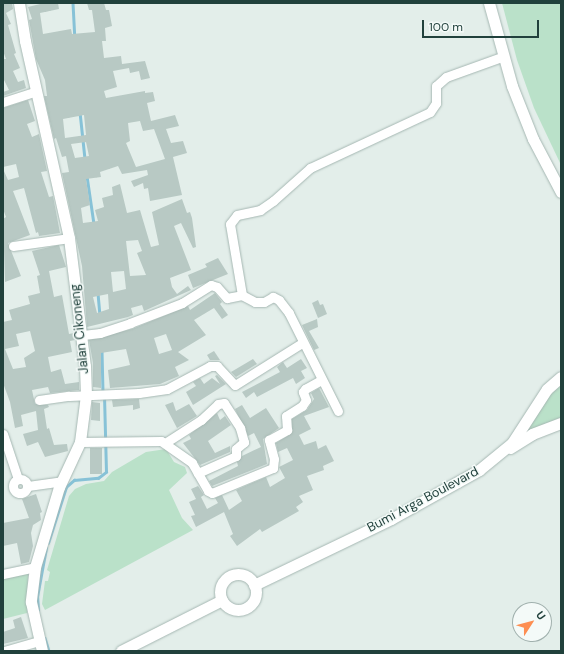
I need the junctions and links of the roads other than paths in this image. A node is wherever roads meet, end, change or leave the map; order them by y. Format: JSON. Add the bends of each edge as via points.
{"nodes":[{"id":1,"x":488,"y":3,"type":"edge"},
{"id":2,"x":19,"y":6,"type":"edge"},
{"id":3,"x":502,"y":57,"type":"junction"},
{"id":4,"x":36,"y":91,"type":"junction"},
{"id":5,"x":3,"y":102,"type":"edge"},
{"id":6,"x":561,"y":192,"type":"edge"},
{"id":7,"x":69,"y":238,"type":"junction"},
{"id":8,"x":13,"y":246,"type":"dead end"},
{"id":9,"x":242,"y":295,"type":"junction"},
{"id":10,"x":83,"y":335,"type":"junction"},
{"id":11,"x":302,"y":343,"type":"junction"},
{"id":12,"x":561,"y":378,"type":"edge"},
{"id":13,"x":321,"y":380,"type":"junction"},
{"id":14,"x":86,"y":395,"type":"junction"},
{"id":15,"x":38,"y":400,"type":"dead end"},
{"id":16,"x":338,"y":411,"type":"dead end"},
{"id":17,"x":561,"y":423,"type":"edge"},
{"id":18,"x":3,"y":435,"type":"edge"},
{"id":19,"x":80,"y":442,"type":"junction"},
{"id":20,"x":165,"y":443,"type":"junction"},
{"id":21,"x":503,"y":453,"type":"junction"},
{"id":22,"x":198,"y":473,"type":"junction"},
{"id":23,"x":18,"y":479,"type":"junction"},
{"id":24,"x":62,"y":481,"type":"junction"},
{"id":25,"x":28,"y":486,"type":"junction"},
{"id":26,"x":35,"y":567,"type":"junction"},
{"id":27,"x":3,"y":574,"type":"edge"},
{"id":28,"x":254,"y":584,"type":"junction"},
{"id":29,"x":222,"y":600,"type":"junction"},
{"id":30,"x":40,"y":646,"type":"edge"},
{"id":31,"x":4,"y":651,"type":"edge"},
{"id":32,"x":121,"y":651,"type":"edge"}],
"edges":[{"from":1,"to":3,"type":"street"},
{"from":2,"to":4,"type":"street","name":"Jalan Cikoneng"},
{"from":3,"to":6,"type":"street","via":[[533,139]]},
{"from":3,"to":9,"type":"street","via":[[446,77],[436,86],[436,103],[430,112],[310,168],[260,210],[237,215],[230,224],[230,232]]},
{"from":4,"to":5,"type":"street"},
{"from":4,"to":7,"type":"street","name":"Jalan Cikoneng"},
{"from":7,"to":8,"type":"street"},
{"from":7,"to":10,"type":"street","name":"Jalan Cikoneng"},
{"from":9,"to":10,"type":"street","via":[[227,298],[217,287],[211,285],[182,304],[103,332]]},
{"from":9,"to":11,"type":"street","via":[[255,302],[264,302],[273,297],[279,300],[289,313]]},
{"from":10,"to":14,"type":"street","name":"Jalan Cikoneng"},
{"from":11,"to":13,"type":"street"},
{"from":11,"to":14,"type":"street","via":[[235,385],[217,366],[210,366],[167,389]]},
{"from":12,"to":21,"type":"street","name":"Bumi Arga Boulevard","via":[[548,388]]},
{"from":13,"to":16,"type":"street"},
{"from":13,"to":22,"type":"street","via":[[305,389],[303,392],[306,400],[302,406],[286,416],[287,430],[269,440],[274,459],[273,468],[210,493]]},
{"from":14,"to":15,"type":"street"},
{"from":14,"to":19,"type":"street","name":"Jalan Cikoneng"},
{"from":17,"to":21,"type":"street"},
{"from":18,"to":23,"type":"street"},
{"from":19,"to":20,"type":"street"},
{"from":19,"to":24,"type":"street","name":"Jalan Cikoneng"},
{"from":20,"to":22,"type":"street","via":[[192,463]]},
{"from":20,"to":22,"type":"street","via":[[201,420],[218,404],[224,403],[240,428],[244,442],[236,449],[236,456]]},
{"from":21,"to":28,"type":"street","name":"Bumi Arga Boulevard","via":[[450,488]]},
{"from":23,"to":25,"type":"street","via":[[24,480]]},
{"from":23,"to":25,"type":"street","via":[[13,487],[16,493],[23,494]]},
{"from":24,"to":25,"type":"street"},
{"from":24,"to":26,"type":"street","name":"Jalan Cikoneng"},
{"from":26,"to":27,"type":"street"},
{"from":26,"to":30,"type":"street","name":"Jalan Cikoneng","via":[[31,602]]},
{"from":28,"to":29,"type":"street","via":[[253,600],[245,608],[233,609]]},
{"from":28,"to":29,"type":"street","via":[[244,575],[232,575],[220,586]]},
{"from":29,"to":32,"type":"street"},
{"from":30,"to":31,"type":"street"}]}
